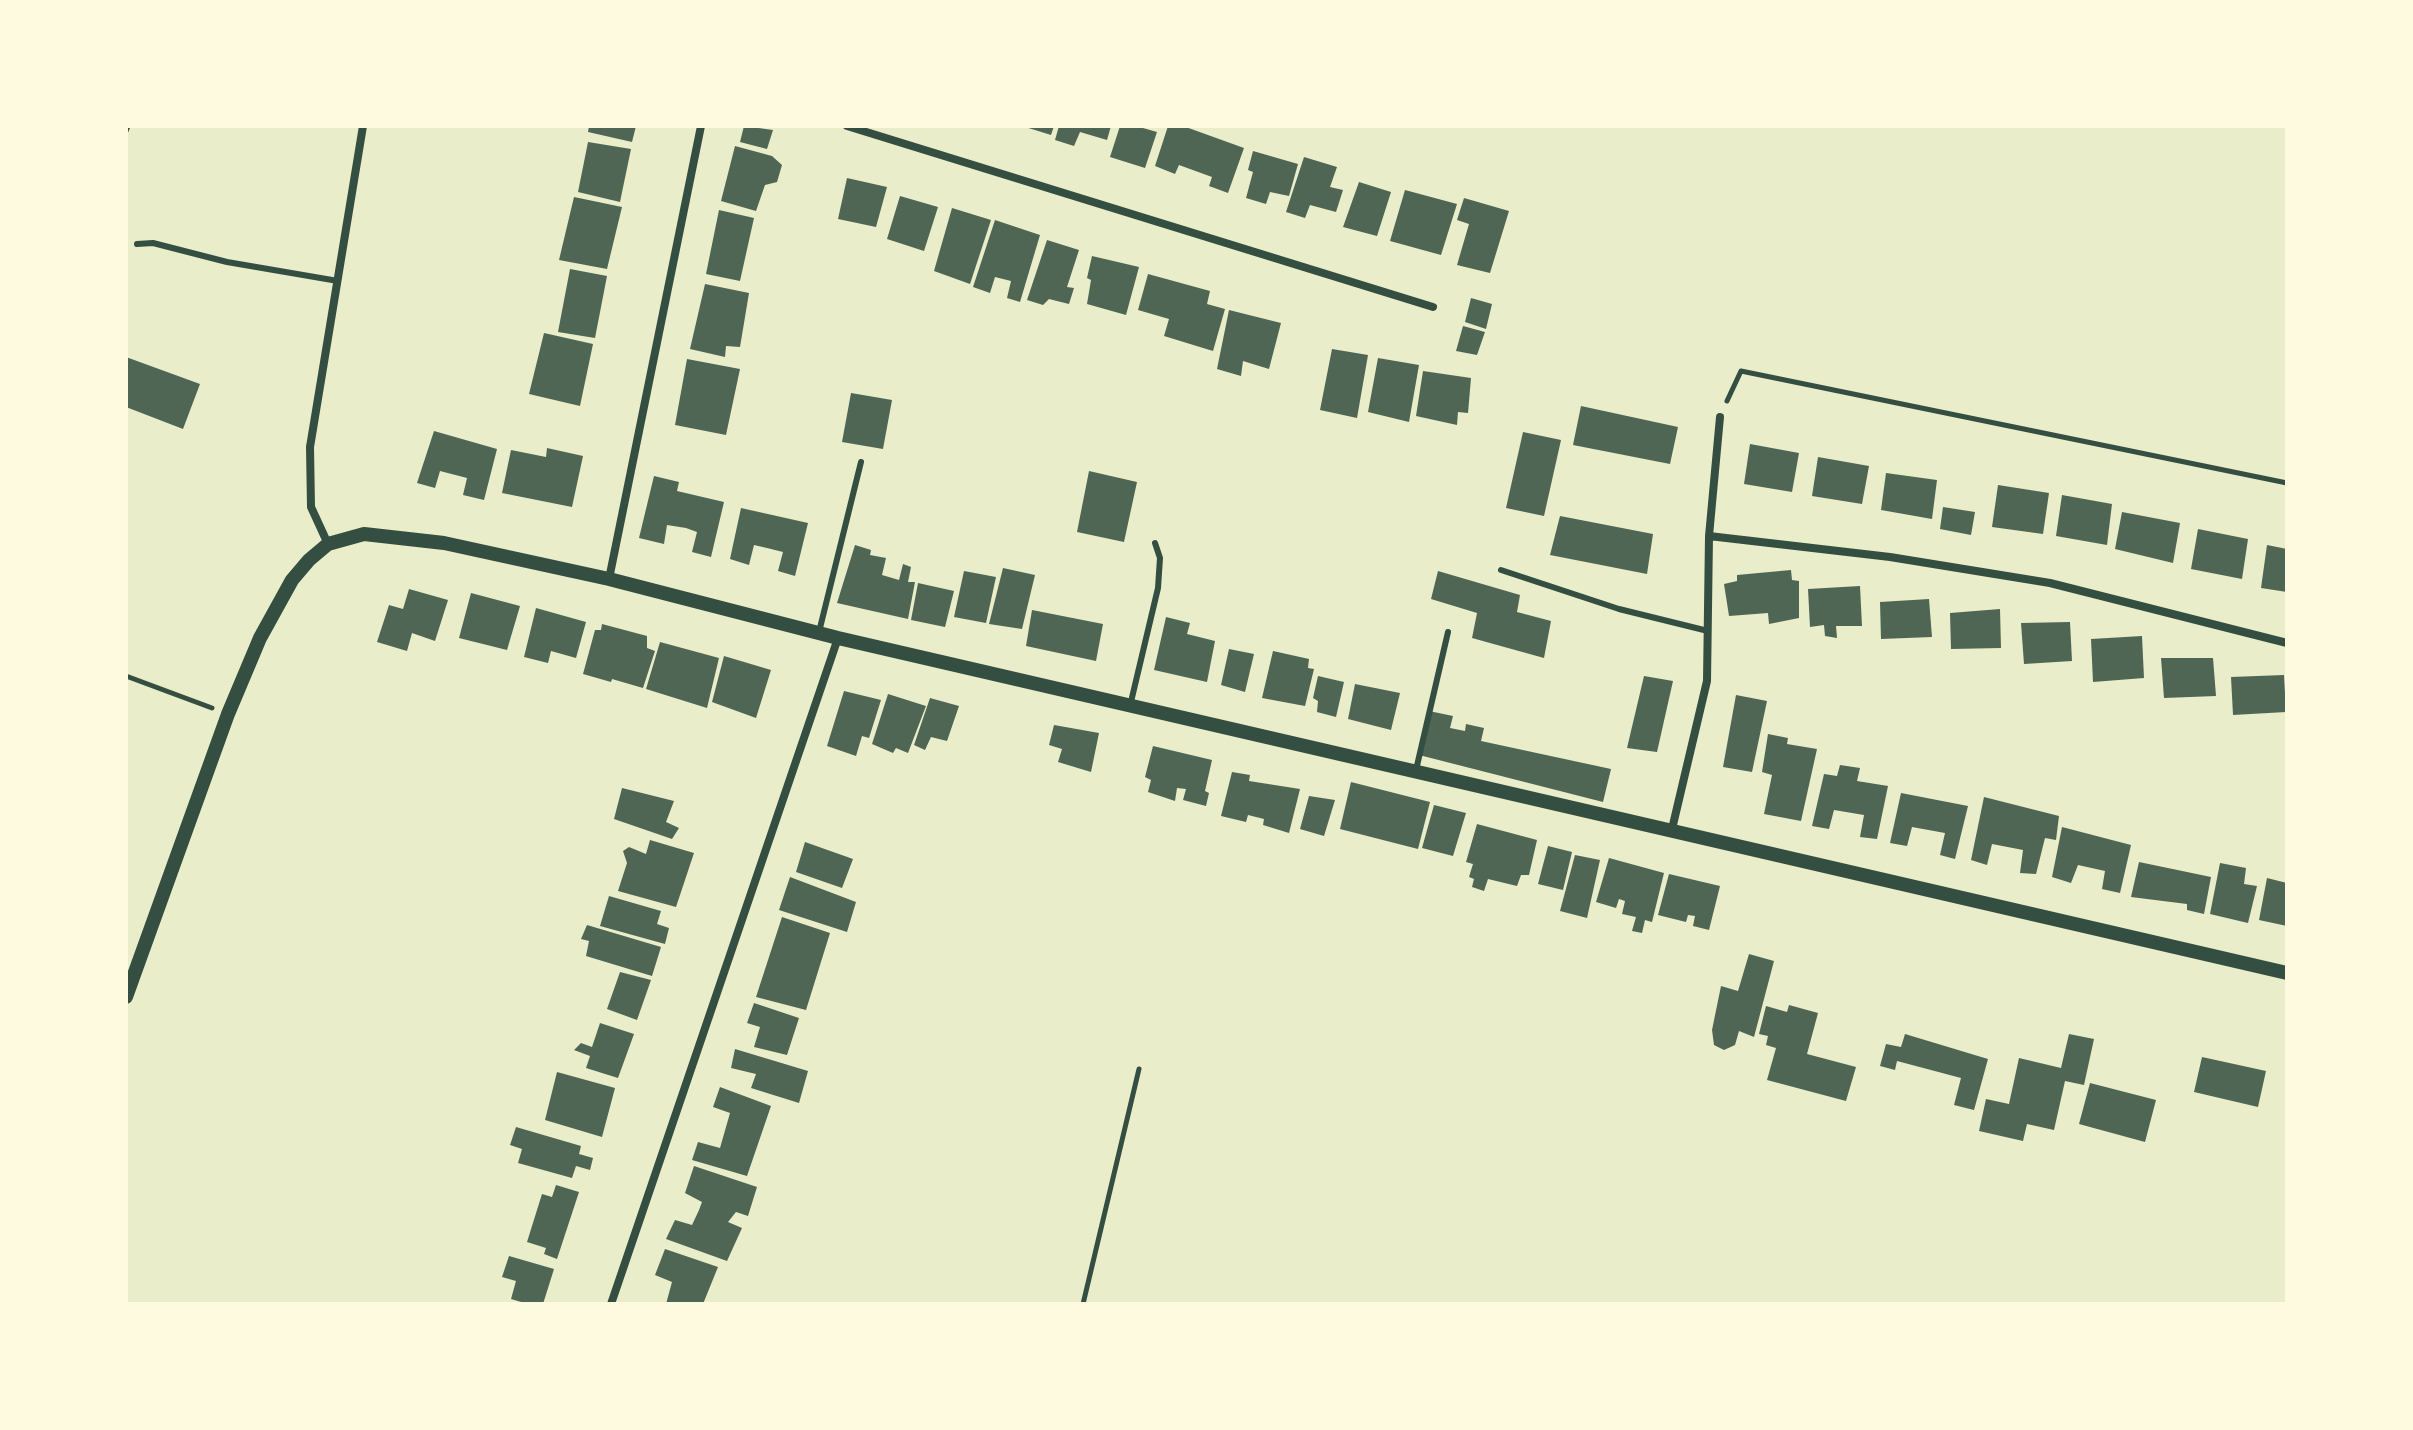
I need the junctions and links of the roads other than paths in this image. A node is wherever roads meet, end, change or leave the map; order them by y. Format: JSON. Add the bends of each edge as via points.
{"nodes":[{"id":1,"x":363,"y":126,"type":"edge"},
{"id":2,"x":701,"y":126,"type":"edge"},
{"id":3,"x":847,"y":126,"type":"edge"},
{"id":4,"x":137,"y":244,"type":"dead end"},
{"id":5,"x":338,"y":281,"type":"junction"},
{"id":6,"x":1433,"y":307,"type":"dead end"},
{"id":7,"x":1720,"y":417,"type":"road end"},
{"id":8,"x":861,"y":462,"type":"dead end"},
{"id":9,"x":1709,"y":536,"type":"junction"},
{"id":10,"x":1155,"y":543,"type":"dead end"},
{"id":11,"x":328,"y":544,"type":"junction"},
{"id":12,"x":1501,"y":570,"type":"dead end"},
{"id":13,"x":609,"y":579,"type":"junction"},
{"id":14,"x":1708,"y":631,"type":"junction"},
{"id":15,"x":819,"y":632,"type":"junction"},
{"id":16,"x":1448,"y":632,"type":"dead end"},
{"id":17,"x":838,"y":638,"type":"junction"},
{"id":18,"x":2287,"y":643,"type":"edge"},
{"id":19,"x":1130,"y":706,"type":"junction"},
{"id":20,"x":1416,"y":770,"type":"junction"},
{"id":21,"x":1672,"y":829,"type":"junction"},
{"id":22,"x":2287,"y":973,"type":"edge"},
{"id":23,"x":126,"y":997,"type":"edge"},
{"id":24,"x":611,"y":1304,"type":"edge"}],
"edges":[{"from":1,"to":5,"type":"street"},
{"from":2,"to":13,"type":"street"},
{"from":3,"to":6,"type":"street"},
{"from":4,"to":5,"type":"lane"},
{"from":5,"to":11,"type":"street","via":[[310,447],[311,507]]},
{"from":7,"to":9,"type":"street"},
{"from":8,"to":15,"type":"lane"},
{"from":9,"to":14,"type":"street"},
{"from":9,"to":18,"type":"street","via":[[2050,583]]},
{"from":10,"to":19,"type":"lane","via":[[1158,588]]},
{"from":11,"to":13,"type":"street","via":[[364,534],[400,536]]},
{"from":11,"to":23,"type":"street","via":[[292,580],[260,638]]},
{"from":12,"to":14,"type":"lane","via":[[1619,609]]},
{"from":13,"to":15,"type":"street"},
{"from":14,"to":21,"type":"street","via":[[1707,681]]},
{"from":15,"to":17,"type":"street"},
{"from":16,"to":20,"type":"lane"},
{"from":17,"to":19,"type":"street"},
{"from":17,"to":24,"type":"street"},
{"from":19,"to":20,"type":"street"},
{"from":20,"to":21,"type":"street"},
{"from":21,"to":22,"type":"street"}]}
